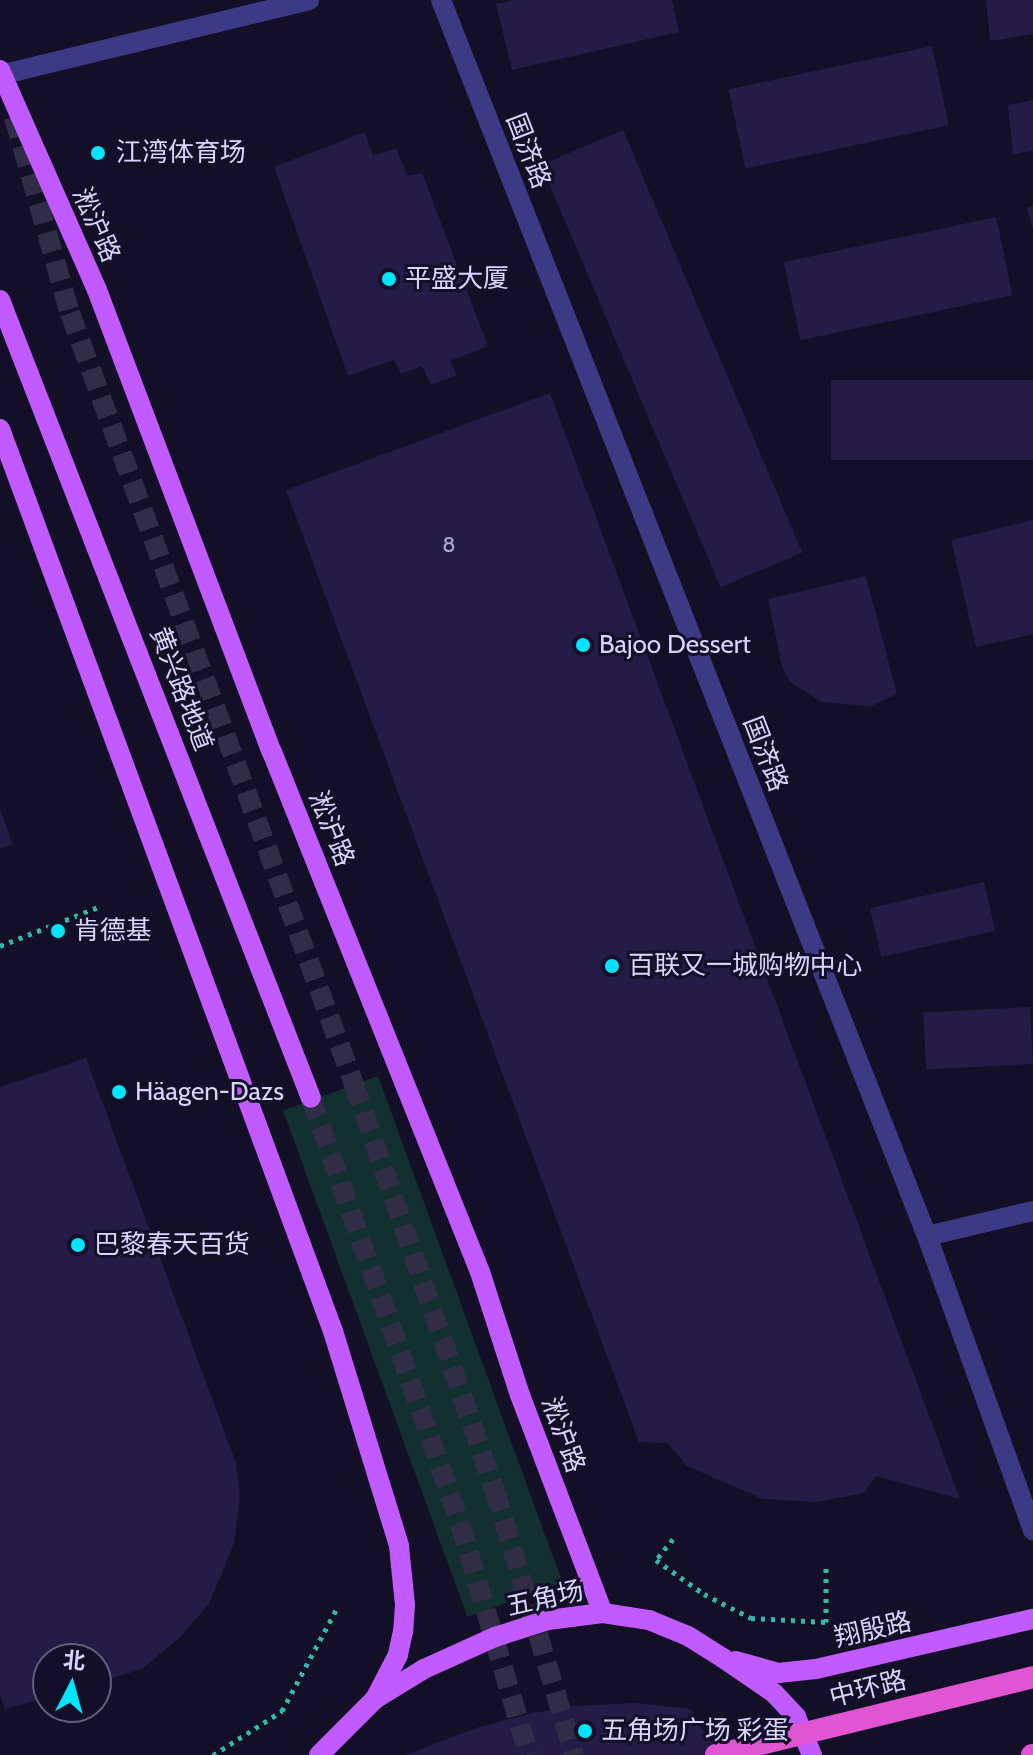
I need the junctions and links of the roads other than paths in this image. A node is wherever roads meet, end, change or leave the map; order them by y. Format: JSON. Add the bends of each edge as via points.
{"nodes":[{"id":1,"x":309,"y":0,"type":"edge"},
{"id":2,"x":441,"y":0,"type":"edge"},
{"id":3,"x":1,"y":73,"type":"edge"},
{"id":4,"x":0,"y":300,"type":"edge"},
{"id":5,"x":0,"y":429,"type":"edge"},
{"id":6,"x":311,"y":1098,"type":"tunnel mouth"},
{"id":7,"x":1033,"y":1211,"type":"edge"},
{"id":8,"x":927,"y":1236,"type":"junction"},
{"id":9,"x":1033,"y":1530,"type":"edge"},
{"id":10,"x":603,"y":1613,"type":"junction"},
{"id":11,"x":1033,"y":1619,"type":"edge"},
{"id":12,"x":723,"y":1658,"type":"junction"},
{"id":13,"x":1033,"y":1677,"type":"edge"},
{"id":14,"x":375,"y":1699,"type":"junction"},
{"id":15,"x":319,"y":1755,"type":"edge"},
{"id":16,"x":716,"y":1755,"type":"edge"},
{"id":17,"x":812,"y":1755,"type":"edge"}],
"edges":[{"from":1,"to":3,"type":"street"},
{"from":2,"to":8,"type":"street","name":"国济路"},
{"from":3,"to":10,"type":"main road","name":"淞沪路","via":[[97,290],[272,752],[480,1272],[520,1395]]},
{"from":4,"to":6,"type":"main road","name":"黄兴路地道"},
{"from":5,"to":14,"type":"main road","via":[[333,1331],[399,1546],[403,1631],[398,1655]]},
{"from":7,"to":8,"type":"street"},
{"from":8,"to":9,"type":"street","name":"国济路"},
{"from":10,"to":12,"type":"main road","name":"五角场","via":[[649,1620]]},
{"from":10,"to":14,"type":"main road","name":"五角场","via":[[548,1620],[495,1637],[424,1669]]},
{"from":11,"to":12,"type":"main road","name":"翔殷路","via":[[816,1669],[778,1673]]},
{"from":12,"to":17,"type":"main road","name":"五角场","via":[[789,1709]]},
{"from":13,"to":16,"type":"highway","name":"中环路","bridge":true},
{"from":14,"to":15,"type":"main road","name":"五角场"}]}
